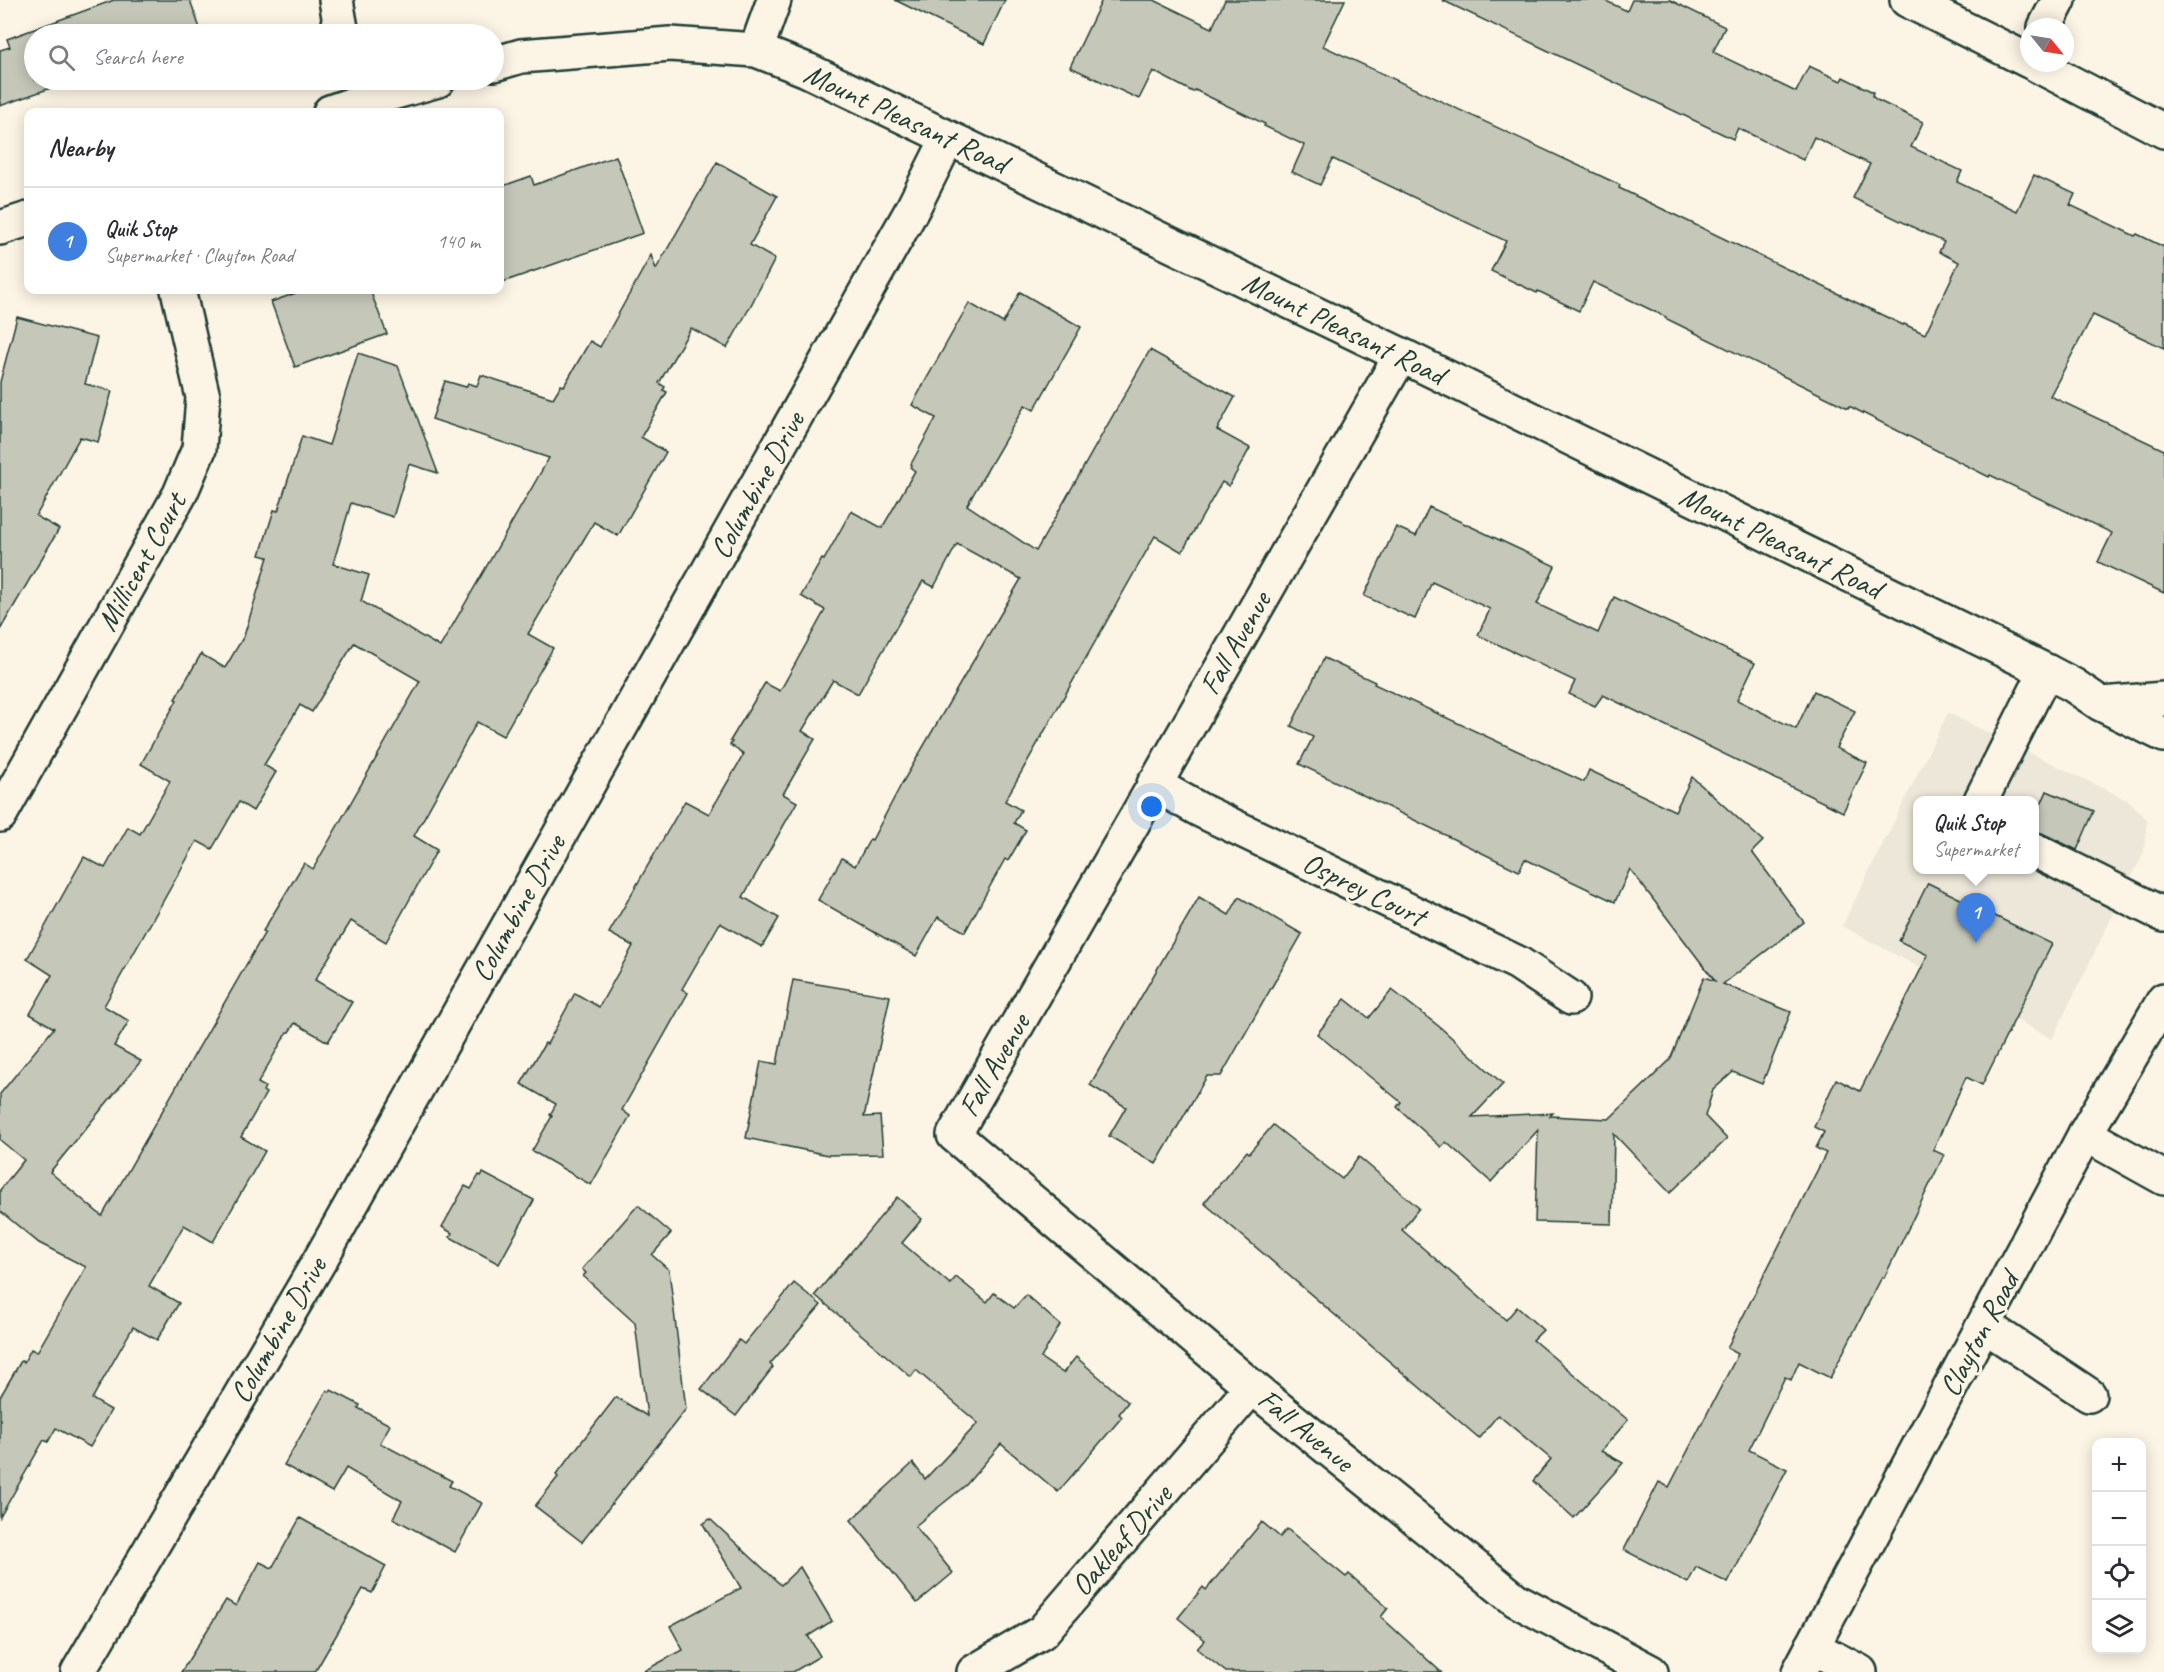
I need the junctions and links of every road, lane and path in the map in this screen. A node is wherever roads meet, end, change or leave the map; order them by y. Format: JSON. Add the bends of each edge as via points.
{"nodes":[{"id":1,"x":336,"y":0,"type":"edge"},
{"id":2,"x":774,"y":0,"type":"edge"},
{"id":3,"x":1906,"y":0,"type":"edge"},
{"id":4,"x":2059,"y":0,"type":"edge"},
{"id":5,"x":2050,"y":18,"type":"edge"},
{"id":6,"x":340,"y":24,"type":"edge"},
{"id":7,"x":756,"y":50,"type":"junction"},
{"id":8,"x":2020,"y":56,"type":"edge"},
{"id":9,"x":504,"y":61,"type":"edge"},
{"id":10,"x":2051,"y":72,"type":"edge"},
{"id":11,"x":387,"y":90,"type":"edge"},
{"id":12,"x":346,"y":98,"type":"edge"},
{"id":13,"x":2164,"y":131,"type":"edge"},
{"id":14,"x":948,"y":138,"type":"junction"},
{"id":15,"x":24,"y":220,"type":"edge"},
{"id":16,"x":0,"y":228,"type":"edge"},
{"id":17,"x":179,"y":294,"type":"edge"},
{"id":18,"x":1401,"y":355,"type":"junction"},
{"id":19,"x":2046,"y":671,"type":"junction"},
{"id":20,"x":2164,"y":699,"type":"edge"},
{"id":21,"x":2101,"y":704,"type":"junction"},
{"id":22,"x":2164,"y":735,"type":"edge"},
{"id":23,"x":1154,"y":784,"type":"junction"},
{"id":24,"x":1984,"y":796,"type":"edge"},
{"id":25,"x":0,"y":815,"type":"edge"},
{"id":26,"x":2039,"y":852,"type":"edge"},
{"id":27,"x":2164,"y":915,"type":"edge"},
{"id":28,"x":1571,"y":998,"type":"dead end"},
{"id":29,"x":2164,"y":1000,"type":"edge"},
{"id":30,"x":2085,"y":1134,"type":"junction"},
{"id":31,"x":2164,"y":1178,"type":"edge"},
{"id":32,"x":1984,"y":1325,"type":"junction"},
{"id":33,"x":1252,"y":1387,"type":"junction"},
{"id":34,"x":2089,"y":1395,"type":"dead end"},
{"id":35,"x":1806,"y":1660,"type":"edge"},
{"id":36,"x":78,"y":1672,"type":"edge"},
{"id":37,"x":974,"y":1672,"type":"edge"},
{"id":38,"x":1651,"y":1672,"type":"edge"},
{"id":39,"x":1860,"y":1672,"type":"edge"}],
"edges":[{"from":1,"to":6,"type":"street"},
{"from":2,"to":7,"type":"street"},
{"from":3,"to":8,"type":"street"},
{"from":4,"to":5,"type":"street"},
{"from":7,"to":9,"type":"street","name":"Mount Pleasant Road","via":[[670,44],[521,56]]},
{"from":7,"to":14,"type":"street","name":"Mount Pleasant Road","via":[[807,70]]},
{"from":10,"to":13,"type":"street"},
{"from":11,"to":12,"type":"street"},
{"from":14,"to":18,"type":"street","name":"Mount Pleasant Road"},
{"from":14,"to":36,"type":"street","name":"Columbine Drive","via":[[913,208],[320,1260]]},
{"from":15,"to":16,"type":"street"},
{"from":17,"to":25,"type":"street","name":"Millicent Court","via":[[203,397],[199,449],[180,494]]},
{"from":18,"to":19,"type":"street","name":"Mount Pleasant Road"},
{"from":18,"to":23,"type":"street","name":"Fall Avenue"},
{"from":19,"to":21,"type":"street","name":"Mount Pleasant Road"},
{"from":19,"to":24,"type":"street"},
{"from":20,"to":21,"type":"street"},
{"from":21,"to":22,"type":"street","name":"Mount Pleasant Road"},
{"from":23,"to":28,"type":"street","name":"Osprey Court","via":[[1200,810],[1518,963]]},
{"from":23,"to":33,"type":"street","name":"Fall Avenue","via":[[954,1135]]},
{"from":26,"to":27,"type":"street"},
{"from":29,"to":30,"type":"street","name":"Clayton Road"},
{"from":30,"to":31,"type":"street"},
{"from":30,"to":32,"type":"street","name":"Clayton Road"},
{"from":32,"to":34,"type":"street"},
{"from":32,"to":35,"type":"street","name":"Clayton Road"},
{"from":33,"to":37,"type":"street","name":"Oakleaf Drive","via":[[1042,1632]]},
{"from":33,"to":38,"type":"street","name":"Fall Avenue","via":[[1516,1600]]},
{"from":35,"to":39,"type":"street"}]}
